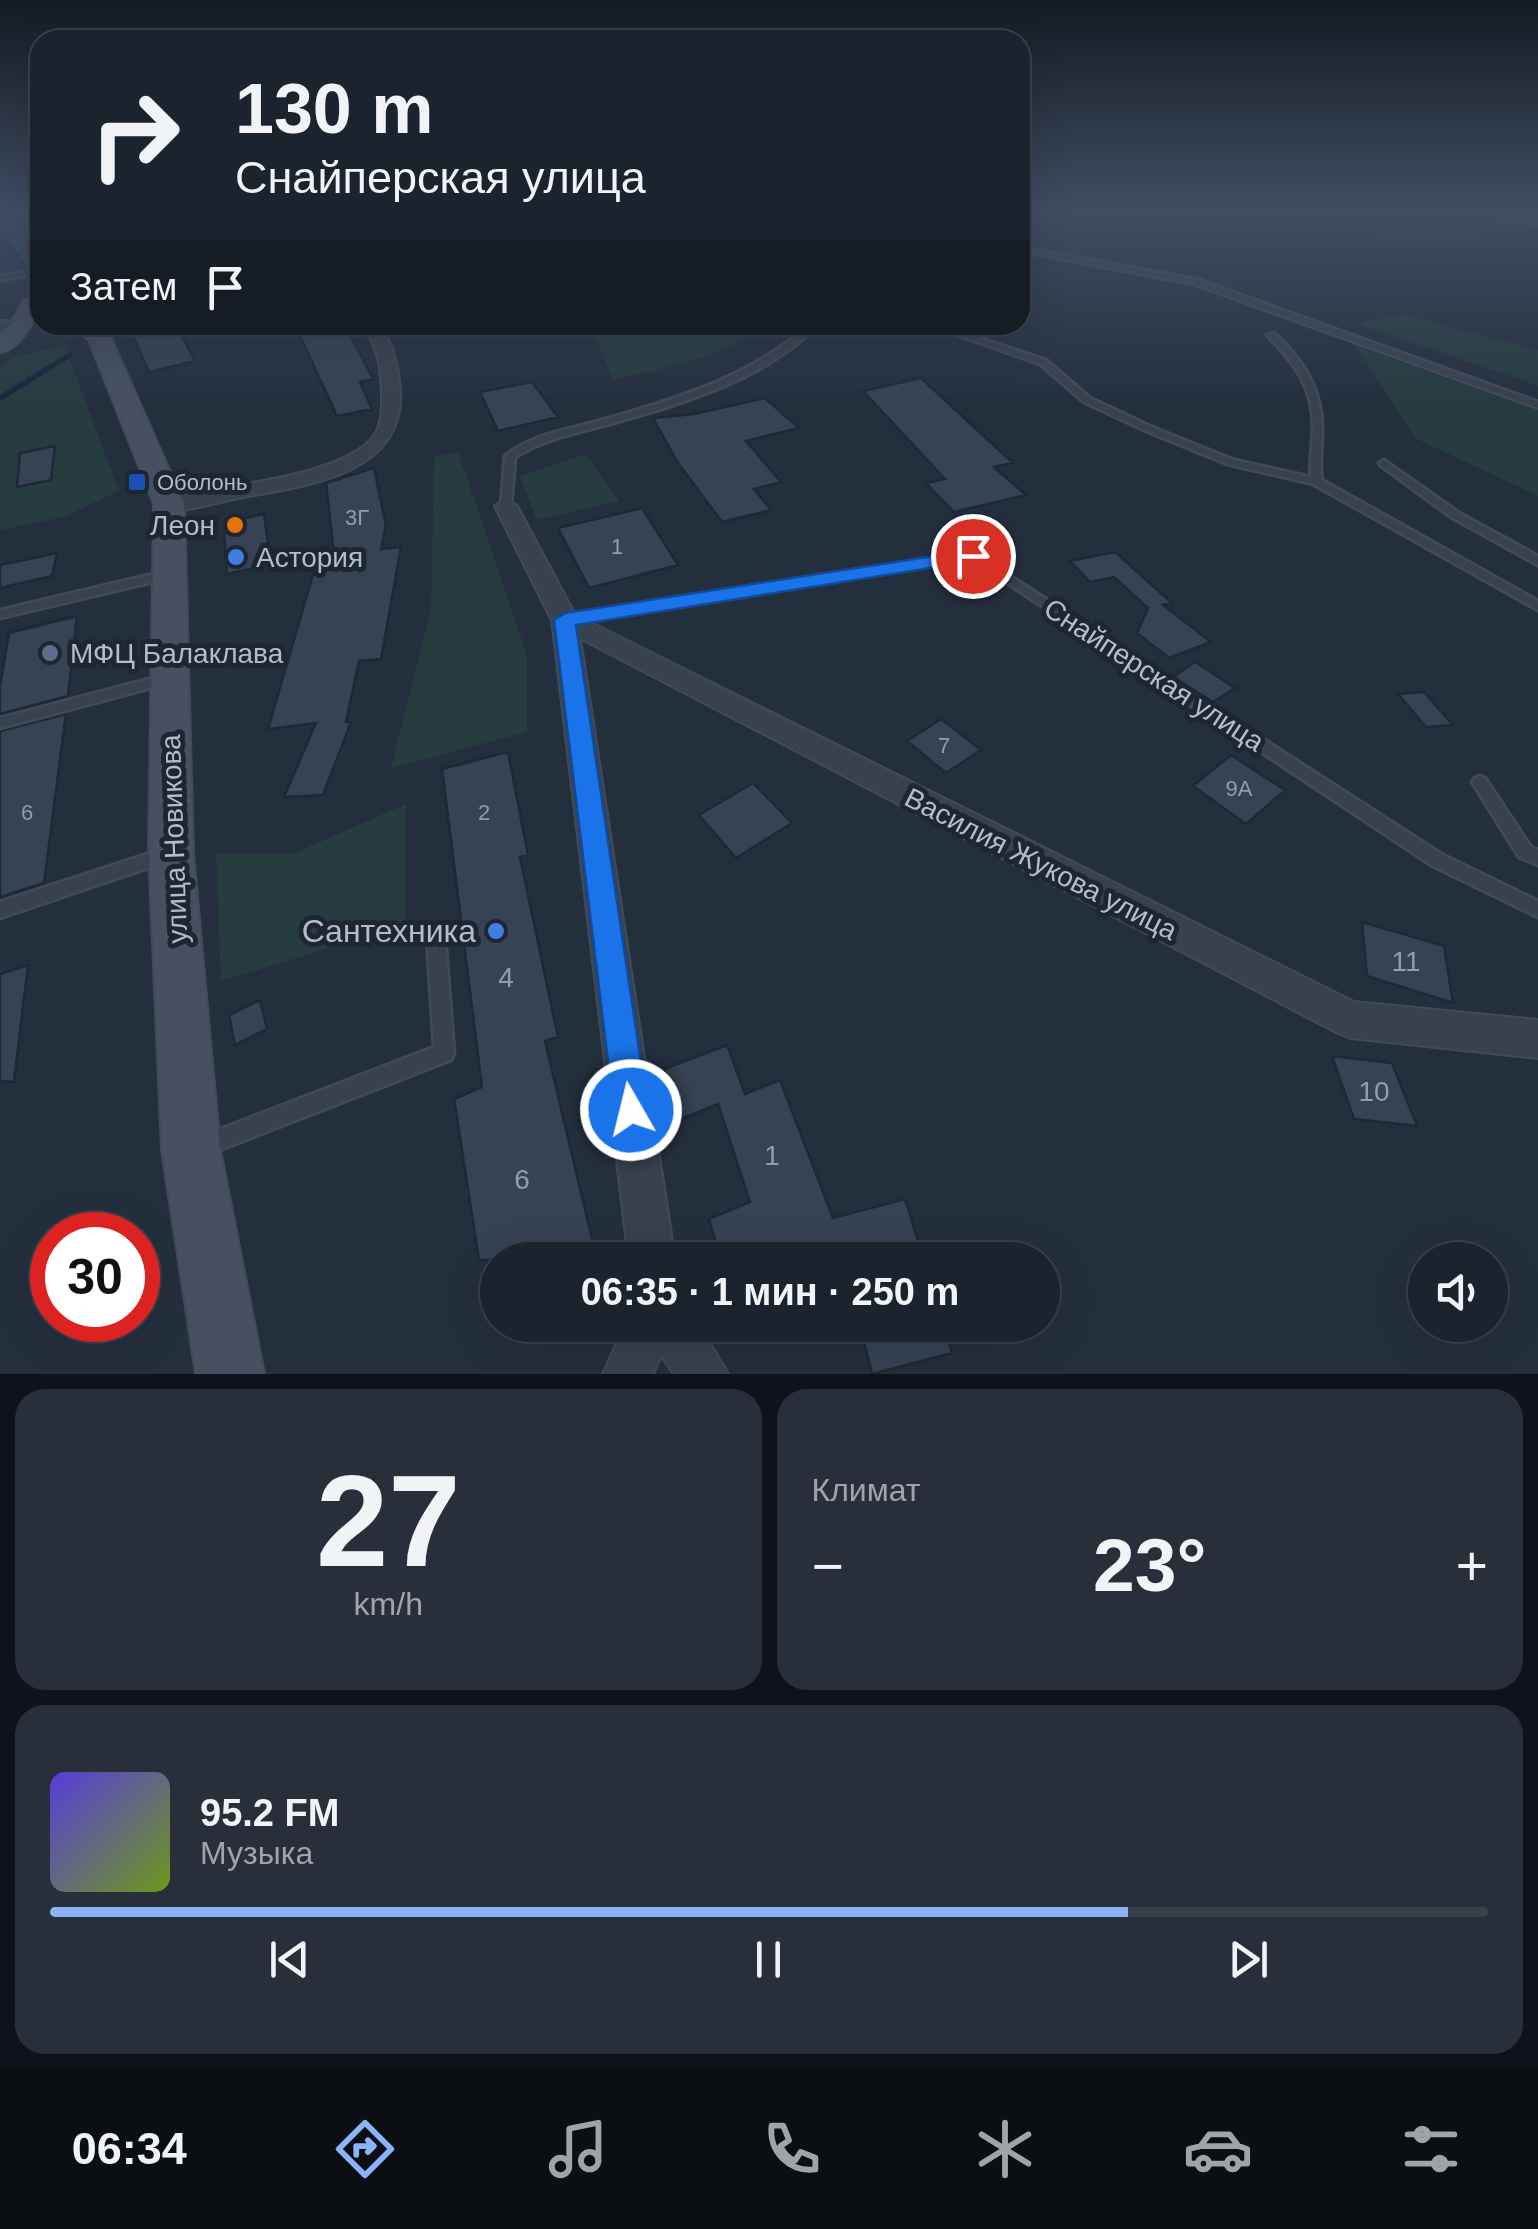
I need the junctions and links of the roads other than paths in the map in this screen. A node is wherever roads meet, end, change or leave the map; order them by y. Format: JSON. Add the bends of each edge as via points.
{"nodes":[{"id":1,"x":1166,"y":276,"type":"edge"},
{"id":2,"x":0,"y":288,"type":"edge"},
{"id":3,"x":30,"y":304,"type":"edge"},
{"id":4,"x":30,"y":312,"type":"edge"},
{"id":5,"x":8,"y":334,"type":"edge"},
{"id":6,"x":97,"y":335,"type":"edge"},
{"id":7,"x":379,"y":335,"type":"edge"},
{"id":8,"x":805,"y":335,"type":"edge"},
{"id":9,"x":963,"y":335,"type":"edge"},
{"id":10,"x":1271,"y":335,"type":"dead end"},
{"id":11,"x":1538,"y":406,"type":"edge"},
{"id":12,"x":1384,"y":463,"type":"dead end"},
{"id":13,"x":1316,"y":482,"type":"junction"},
{"id":14,"x":169,"y":504,"type":"junction"},
{"id":15,"x":506,"y":506,"type":"joint"},
{"id":16,"x":1538,"y":561,"type":"edge"},
{"id":17,"x":170,"y":574,"type":"junction"},
{"id":18,"x":1538,"y":606,"type":"edge"},
{"id":19,"x":0,"y":614,"type":"edge"},
{"id":20,"x":565,"y":620,"type":"junction"},
{"id":21,"x":169,"y":679,"type":"junction"},
{"id":22,"x":0,"y":723,"type":"edge"},
{"id":23,"x":1480,"y":782,"type":"dead end"},
{"id":24,"x":171,"y":853,"type":"junction"},
{"id":25,"x":1538,"y":858,"type":"edge"},
{"id":26,"x":1538,"y":909,"type":"edge"},
{"id":27,"x":0,"y":910,"type":"edge"},
{"id":28,"x":436,"y":937,"type":"dead end"},
{"id":29,"x":1538,"y":1039,"type":"edge"},
{"id":30,"x":190,"y":1150,"type":"junction"},
{"id":31,"x":650,"y":1242,"type":"edge"},
{"id":32,"x":642,"y":1342,"type":"edge"},
{"id":33,"x":681,"y":1342,"type":"edge"},
{"id":34,"x":230,"y":1374,"type":"edge"},
{"id":35,"x":628,"y":1374,"type":"edge"},
{"id":36,"x":703,"y":1374,"type":"edge"}],
"edges":[{"from":1,"to":11,"type":"lane"},
{"from":2,"to":3,"type":"main road"},
{"from":4,"to":5,"type":"main road"},
{"from":6,"to":14,"type":"main road","name":"улица Новикова"},
{"from":7,"to":14,"type":"street","via":[[390,365],[392,420],[374,448],[328,470]]},
{"from":8,"to":15,"type":"lane","via":[[711,389],[535,441],[510,456]]},
{"from":9,"to":13,"type":"lane","via":[[1044,362],[1088,400],[1148,430],[1231,462]]},
{"from":10,"to":13,"type":"lane","via":[[1294,354],[1314,394]]},
{"from":12,"to":16,"type":"lane","via":[[1455,515]]},
{"from":13,"to":18,"type":"lane"},
{"from":14,"to":17,"type":"main road","name":"улица Новикова"},
{"from":15,"to":20,"type":"street"},
{"from":17,"to":19,"type":"lane"},
{"from":17,"to":21,"type":"main road","name":"улица Новикова"},
{"from":20,"to":26,"type":"lane","name":"Снайперская улица","via":[[973,556],[1437,860]]},
{"from":20,"to":29,"type":"street","name":"Василия Жукова улица","via":[[1351,1020]]},
{"from":20,"to":31,"type":"street"},
{"from":21,"to":22,"type":"lane"},
{"from":21,"to":24,"type":"main road","name":"улица Новикова"},
{"from":23,"to":25,"type":"lane","via":[[1525,852]]},
{"from":24,"to":27,"type":"lane"},
{"from":24,"to":30,"type":"main road","name":"улица Новикова"},
{"from":28,"to":30,"type":"lane","via":[[444,1054]]},
{"from":30,"to":34,"type":"main road","name":"улица Новикова"},
{"from":32,"to":35,"type":"street"},
{"from":33,"to":36,"type":"street"}]}
